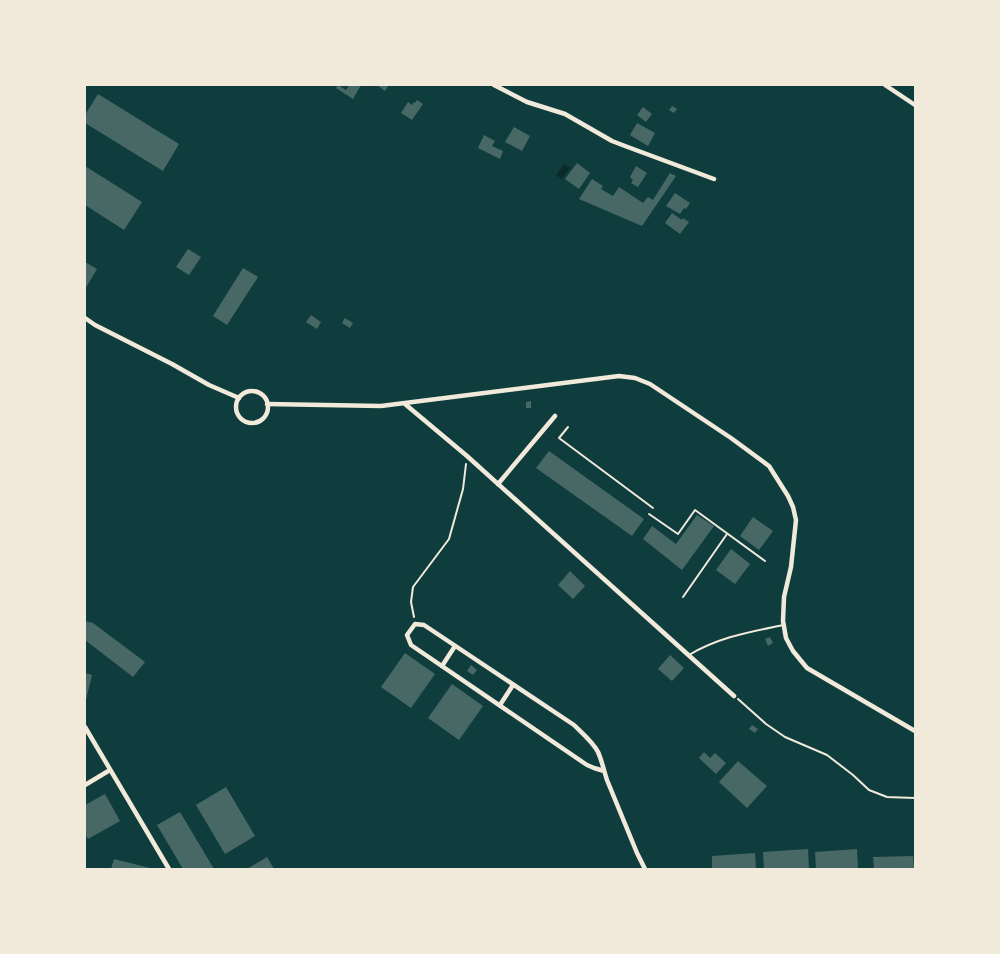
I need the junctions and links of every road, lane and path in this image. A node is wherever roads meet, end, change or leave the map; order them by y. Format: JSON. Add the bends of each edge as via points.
{"nodes":[{"id":1,"x":494,"y":85,"type":"edge"},
{"id":2,"x":885,"y":85,"type":"edge"},
{"id":3,"x":915,"y":105,"type":"edge"},
{"id":4,"x":714,"y":179,"type":"dead end"},
{"id":5,"x":85,"y":318,"type":"edge"},
{"id":6,"x":239,"y":398,"type":"junction"},
{"id":7,"x":267,"y":404,"type":"junction"},
{"id":8,"x":405,"y":404,"type":"junction"},
{"id":9,"x":555,"y":416,"type":"dead end"},
{"id":10,"x":568,"y":427,"type":"dead end"},
{"id":11,"x":467,"y":456,"type":"junction"},
{"id":12,"x":498,"y":484,"type":"junction"},
{"id":13,"x":653,"y":508,"type":"dead end"},
{"id":14,"x":649,"y":514,"type":"dead end"},
{"id":15,"x":727,"y":534,"type":"junction"},
{"id":16,"x":765,"y":560,"type":"dead end"},
{"id":17,"x":683,"y":597,"type":"dead end"},
{"id":18,"x":415,"y":624,"type":"junction"},
{"id":19,"x":783,"y":625,"type":"junction"},
{"id":20,"x":455,"y":646,"type":"junction"},
{"id":21,"x":689,"y":655,"type":"junction"},
{"id":22,"x":442,"y":666,"type":"junction"},
{"id":23,"x":513,"y":685,"type":"junction"},
{"id":24,"x":734,"y":696,"type":"joint"},
{"id":25,"x":500,"y":705,"type":"junction"},
{"id":26,"x":85,"y":727,"type":"edge"},
{"id":27,"x":915,"y":731,"type":"edge"},
{"id":28,"x":110,"y":770,"type":"junction"},
{"id":29,"x":604,"y":771,"type":"junction"},
{"id":30,"x":85,"y":785,"type":"edge"},
{"id":31,"x":915,"y":798,"type":"edge"},
{"id":32,"x":169,"y":869,"type":"edge"},
{"id":33,"x":645,"y":869,"type":"edge"}],
"edges":[{"from":1,"to":4,"type":"street","via":[[526,102],[565,114],[612,141]]},
{"from":2,"to":3,"type":"street"},
{"from":5,"to":6,"type":"street"},
{"from":6,"to":7,"type":"street","via":[[255,392],[261,394]]},
{"from":6,"to":7,"type":"street","via":[[236,410],[249,423],[265,416]]},
{"from":7,"to":8,"type":"street"},
{"from":8,"to":11,"type":"street"},
{"from":8,"to":19,"type":"street","via":[[619,376],[650,384],[769,466],[788,496],[796,520]]},
{"from":9,"to":12,"type":"street"},
{"from":10,"to":13,"type":"path","via":[[559,438]]},
{"from":11,"to":12,"type":"street"},
{"from":11,"to":18,"type":"path","via":[[463,489],[448,540],[412,587]]},
{"from":12,"to":21,"type":"street"},
{"from":14,"to":15,"type":"path","via":[[678,534],[695,510]]},
{"from":15,"to":16,"type":"path"},
{"from":15,"to":17,"type":"path"},
{"from":18,"to":20,"type":"street","via":[[424,625]]},
{"from":18,"to":22,"type":"street","via":[[407,635],[411,645]]},
{"from":19,"to":21,"type":"lane","via":[[740,634]]},
{"from":19,"to":27,"type":"street","via":[[793,651],[807,668]]},
{"from":20,"to":22,"type":"street"},
{"from":20,"to":23,"type":"street"},
{"from":21,"to":24,"type":"street"},
{"from":22,"to":25,"type":"street"},
{"from":23,"to":25,"type":"street"},
{"from":23,"to":29,"type":"street","via":[[587,737],[598,751]]},
{"from":24,"to":31,"type":"path","via":[[785,737],[827,754],[869,790],[887,797]]},
{"from":25,"to":29,"type":"street","via":[[587,765]]},
{"from":26,"to":28,"type":"street"},
{"from":28,"to":30,"type":"street"},
{"from":28,"to":32,"type":"street"},
{"from":29,"to":33,"type":"street"}]}
